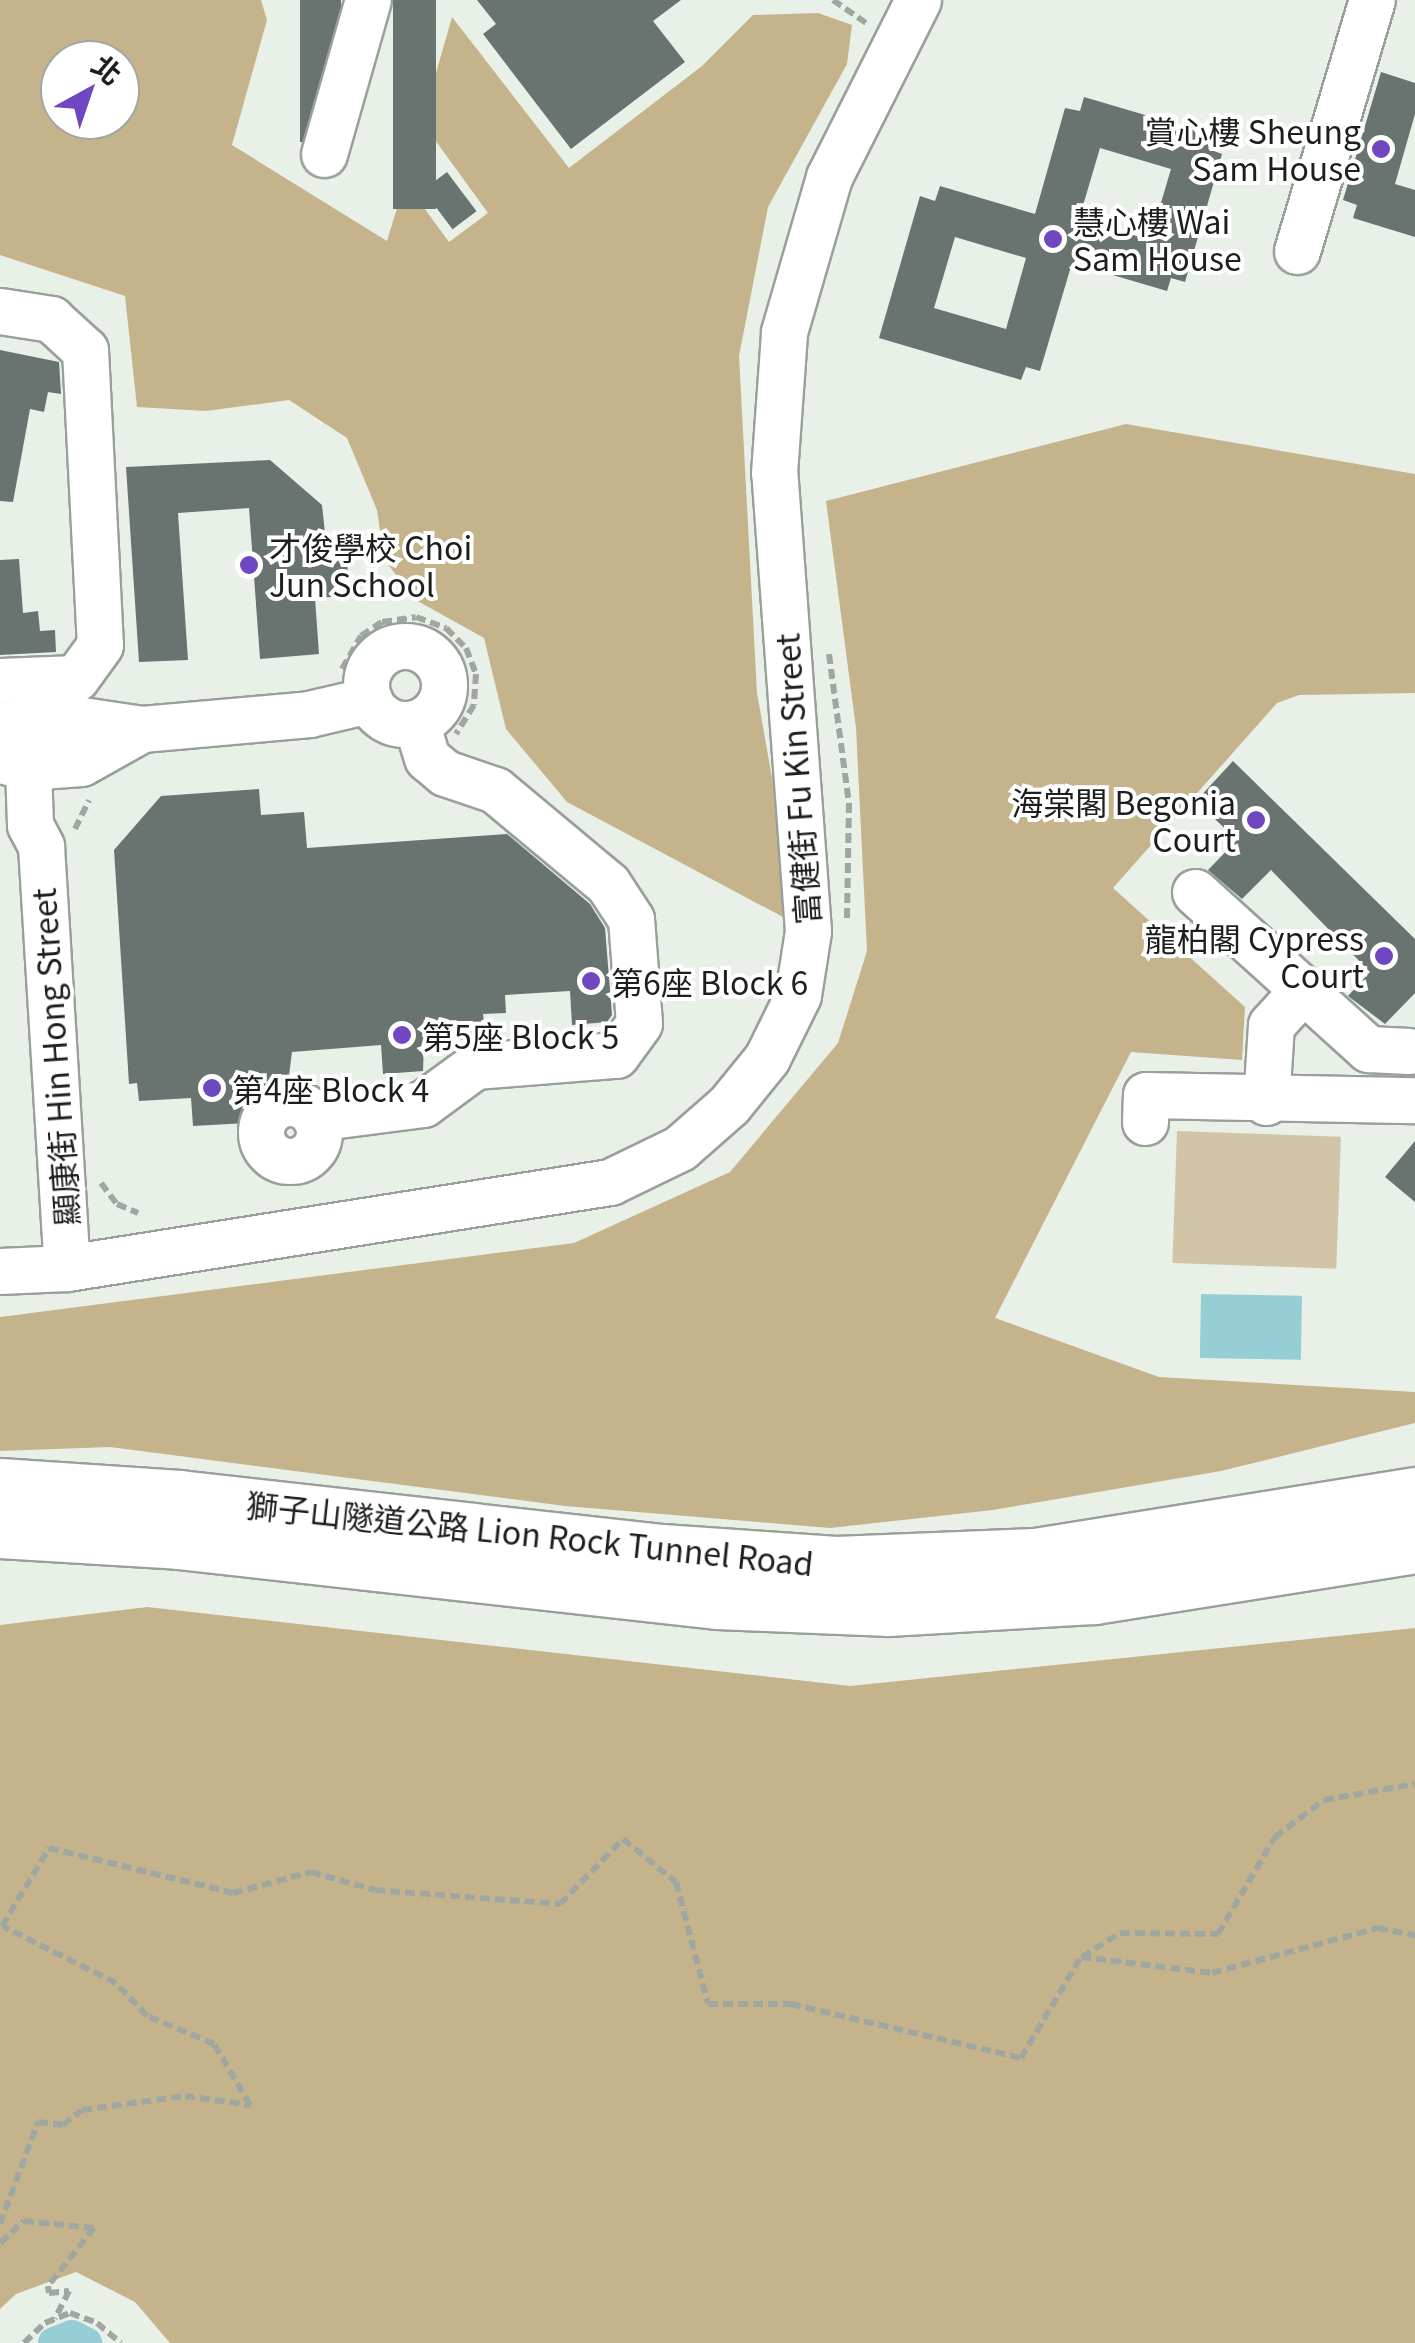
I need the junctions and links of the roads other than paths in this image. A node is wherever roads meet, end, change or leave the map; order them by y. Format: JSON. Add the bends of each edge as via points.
{"nodes":[{"id":1,"x":368,"y":0,"type":"edge"},
{"id":2,"x":918,"y":0,"type":"edge"},
{"id":3,"x":1372,"y":0,"type":"edge"},
{"id":4,"x":324,"y":154,"type":"dead end"},
{"id":5,"x":1297,"y":251,"type":"dead end"},
{"id":6,"x":0,"y":311,"type":"edge"},
{"id":7,"x":0,"y":681,"type":"edge"},
{"id":8,"x":369,"y":700,"type":"junction"},
{"id":9,"x":416,"y":722,"type":"junction"},
{"id":10,"x":22,"y":749,"type":"edge"},
{"id":11,"x":1195,"y":892,"type":"dead end"},
{"id":12,"x":1304,"y":990,"type":"junction"},
{"id":13,"x":1409,"y":1052,"type":"dead end"},
{"id":14,"x":1415,"y":1100,"type":"edge"},
{"id":15,"x":1266,"y":1102,"type":"junction"},
{"id":16,"x":315,"y":1118,"type":"dead end"},
{"id":17,"x":1145,"y":1122,"type":"dead end"},
{"id":18,"x":68,"y":1268,"type":"junction"},
{"id":19,"x":0,"y":1271,"type":"edge"},
{"id":20,"x":1415,"y":1472,"type":"edge"},
{"id":21,"x":0,"y":1486,"type":"edge"},
{"id":22,"x":1415,"y":1495,"type":"edge"},
{"id":23,"x":1339,"y":1507,"type":"junction"},
{"id":24,"x":0,"y":1530,"type":"edge"},
{"id":25,"x":1415,"y":1544,"type":"edge"}],
"edges":[{"from":1,"to":4,"type":"street"},
{"from":2,"to":18,"type":"street","name":"富健街 Fu Kin Street","via":[[829,178],[784,332],[774,474],[808,931],[798,995],[766,1058],[680,1148],[610,1182]]},
{"from":3,"to":5,"type":"street"},
{"from":6,"to":7,"type":"street","via":[[51,318],[85,350],[100,644],[76,678]]},
{"from":8,"to":9,"type":"street","via":[[383,717]]},
{"from":8,"to":9,"type":"street","via":[[368,673],[383,652],[422,650],[444,682],[438,707]]},
{"from":8,"to":10,"type":"street","via":[[309,714],[142,729],[82,720]]},
{"from":9,"to":16,"type":"street","via":[[428,758],[445,773],[495,790],[622,902],[631,918],[639,1022],[616,1055],[474,1066],[423,1104]]},
{"from":10,"to":18,"type":"street","name":"顯康街 Hin Hong Street","via":[[55,828],[41,846]]},
{"from":11,"to":12,"type":"street"},
{"from":12,"to":13,"type":"street","via":[[1368,1049]]},
{"from":12,"to":15,"type":"street","via":[[1270,1025]]},
{"from":14,"to":15,"type":"street"},
{"from":15,"to":17,"type":"street","via":[[1146,1095]]},
{"from":18,"to":19,"type":"street","name":"富健街 Fu Kin Street"},
{"from":20,"to":23,"type":"highway"},
{"from":21,"to":23,"type":"highway","name":"獅子山隧道公路 Lion Rock Tunnel Road","via":[[836,1564],[1036,1556]]},
{"from":22,"to":23,"type":"highway","name":"獅子山隧道公路 Lion Rock Tunnel Road"},
{"from":24,"to":25,"type":"highway","name":"獅子山隧道公路 Lion Rock Tunnel Road","via":[[178,1541],[680,1598],[874,1608],[1094,1596]]}]}
